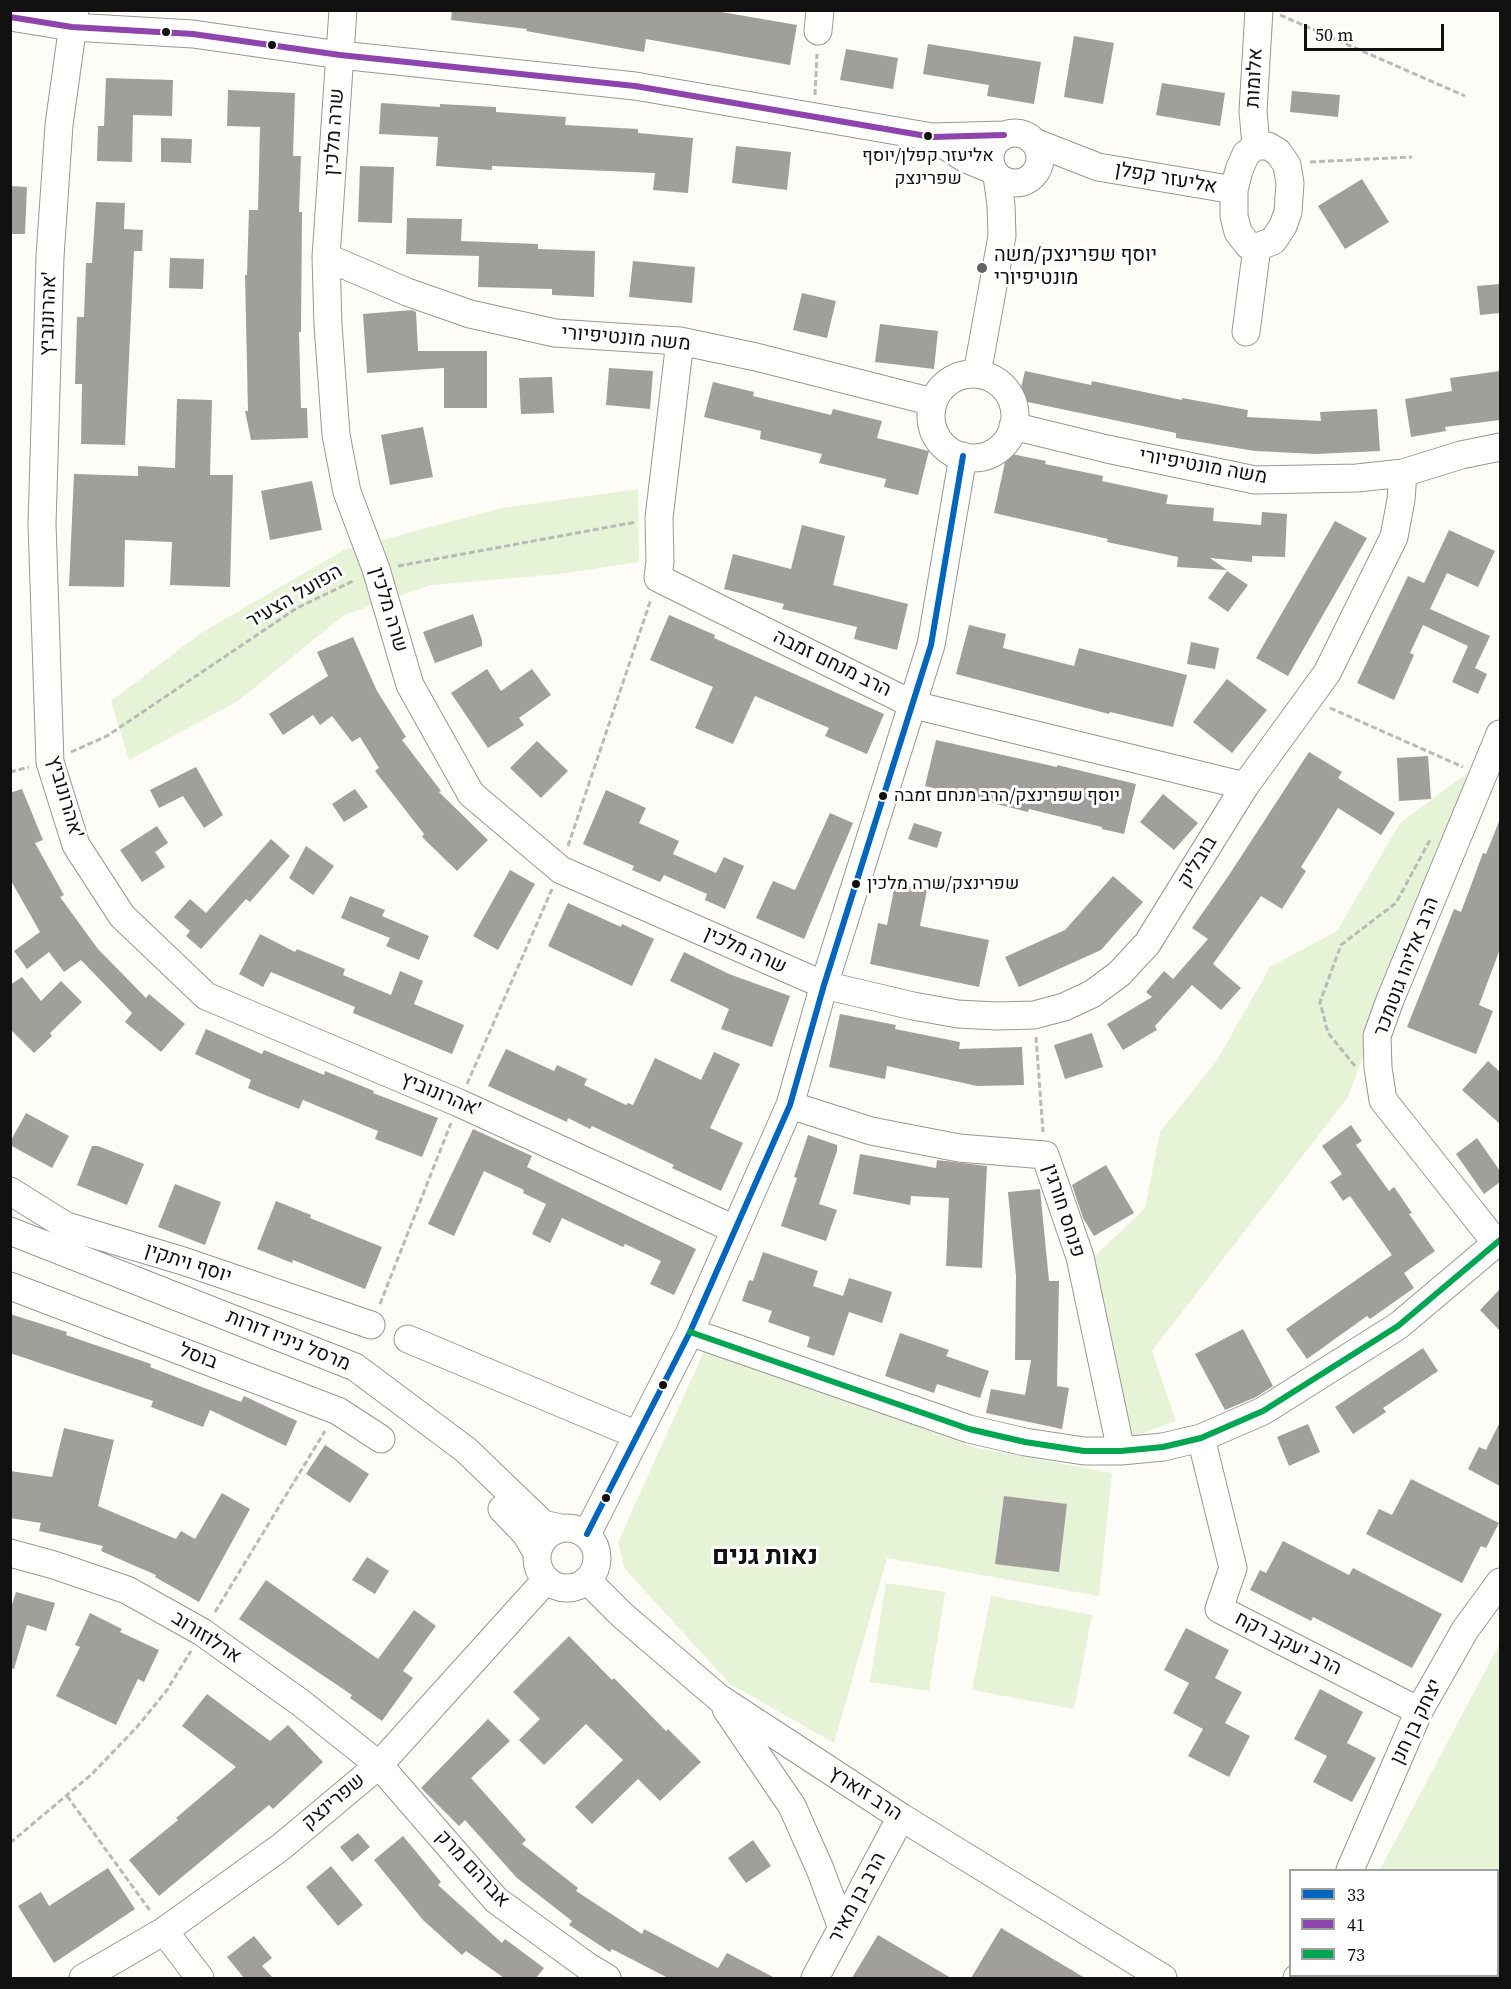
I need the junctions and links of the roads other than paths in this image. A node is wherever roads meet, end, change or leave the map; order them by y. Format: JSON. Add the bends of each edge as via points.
{"nodes":[{"id":1,"x":343,"y":10,"type":"edge"},
{"id":2,"x":1269,"y":13,"type":"edge"},
{"id":3,"x":10,"y":17,"type":"edge"},
{"id":4,"x":74,"y":19,"type":"edge"},
{"id":5,"x":340,"y":55,"type":"junction"},
{"id":6,"x":1004,"y":135,"type":"junction"},
{"id":7,"x":932,"y":137,"type":"junction"},
{"id":8,"x":1034,"y":142,"type":"junction"},
{"id":9,"x":1256,"y":146,"type":"junction"},
{"id":10,"x":1098,"y":167,"type":"junction"},
{"id":11,"x":995,"y":173,"type":"junction"},
{"id":12,"x":1031,"y":176,"type":"junction"},
{"id":13,"x":1234,"y":190,"type":"junction"},
{"id":14,"x":1002,"y":236,"type":"junction"},
{"id":15,"x":1257,"y":247,"type":"junction"},
{"id":16,"x":326,"y":257,"type":"junction"},
{"id":17,"x":1246,"y":332,"type":"dead end"},
{"id":18,"x":680,"y":341,"type":"junction"},
{"id":19,"x":977,"y":374,"type":"junction"},
{"id":20,"x":933,"y":402,"type":"junction"},
{"id":21,"x":1013,"y":426,"type":"junction"},
{"id":22,"x":1500,"y":447,"type":"edge"},
{"id":23,"x":963,"y":456,"type":"junction"},
{"id":24,"x":1403,"y":473,"type":"junction"},
{"id":25,"x":914,"y":705,"type":"junction"},
{"id":26,"x":1500,"y":734,"type":"edge"},
{"id":27,"x":1245,"y":786,"type":"junction"},
{"id":28,"x":824,"y":985,"type":"junction"},
{"id":29,"x":790,"y":1105,"type":"junction"},
{"id":30,"x":10,"y":1191,"type":"edge"},
{"id":31,"x":734,"y":1229,"type":"junction"},
{"id":32,"x":10,"y":1231,"type":"edge"},
{"id":33,"x":1498,"y":1242,"type":"edge"},
{"id":34,"x":10,"y":1251,"type":"edge"},
{"id":35,"x":10,"y":1286,"type":"edge"},
{"id":36,"x":371,"y":1325,"type":"road end"},
{"id":37,"x":690,"y":1332,"type":"junction"},
{"id":38,"x":408,"y":1339,"type":"dead end"},
{"id":39,"x":637,"y":1435,"type":"junction"},
{"id":40,"x":1201,"y":1438,"type":"junction"},
{"id":41,"x":381,"y":1439,"type":"dead end"},
{"id":42,"x":1121,"y":1451,"type":"junction"},
{"id":43,"x":560,"y":1528,"type":"junction"},
{"id":44,"x":587,"y":1534,"type":"junction"},
{"id":45,"x":10,"y":1553,"type":"edge"},
{"id":46,"x":537,"y":1553,"type":"junction"},
{"id":47,"x":546,"y":1580,"type":"junction"},
{"id":48,"x":588,"y":1581,"type":"junction"},
{"id":49,"x":1500,"y":1582,"type":"edge"},
{"id":50,"x":719,"y":1698,"type":"junction"},
{"id":51,"x":1419,"y":1711,"type":"junction"},
{"id":52,"x":379,"y":1765,"type":"junction"},
{"id":53,"x":901,"y":1817,"type":"junction"},
{"id":54,"x":1350,"y":1869,"type":"edge"},
{"id":55,"x":842,"y":1928,"type":"junction"},
{"id":56,"x":164,"y":1931,"type":"junction"},
{"id":57,"x":83,"y":1978,"type":"edge"},
{"id":58,"x":200,"y":1978,"type":"edge"},
{"id":59,"x":607,"y":1978,"type":"edge"},
{"id":60,"x":815,"y":1978,"type":"edge"},
{"id":61,"x":1163,"y":1978,"type":"edge"}],
"edges":[{"from":1,"to":5,"type":"street","name":"שרה מלכין"},
{"from":2,"to":9,"type":"street","name":"אלומות","via":[[1253,111]]},
{"from":3,"to":4,"type":"street"},
{"from":4,"to":5,"type":"street"},
{"from":4,"to":31,"type":"street","name":"אהרונוביץ'","via":[[59,125],[42,524],[50,762],[76,845],[122,916],[206,996],[459,1103]]},
{"from":5,"to":7,"type":"street","via":[[635,86]]},
{"from":5,"to":16,"type":"street","name":"שרה מלכין"},
{"from":6,"to":7,"type":"street"},
{"from":6,"to":8,"type":"street","via":[[1020,134]]},
{"from":6,"to":11,"type":"street","via":[[992,147],[990,162]]},
{"from":7,"to":11,"type":"street"},
{"from":8,"to":10,"type":"street","name":"אליעזר קפלן"},
{"from":8,"to":12,"type":"street","via":[[1040,158]]},
{"from":9,"to":13,"type":"street","via":[[1246,154]]},
{"from":9,"to":15,"type":"street","via":[[1268,146],[1278,153],[1287,165],[1290,183],[1283,226],[1273,241]]},
{"from":10,"to":12,"type":"street","name":"אליעזר קפלן"},
{"from":10,"to":13,"type":"street","name":"אליעזר קפלן"},
{"from":11,"to":12,"type":"street","via":[[1011,183]]},
{"from":11,"to":14,"type":"street"},
{"from":12,"to":14,"type":"street"},
{"from":13,"to":15,"type":"street","via":[[1238,232],[1248,244]]},
{"from":14,"to":19,"type":"street"},
{"from":15,"to":17,"type":"street"},
{"from":16,"to":18,"type":"street","name":"משה מונטיפיורי","via":[[470,314],[555,333]]},
{"from":16,"to":28,"type":"street","name":"שרה מלכין","via":[[336,435],[347,492],[376,569],[410,685],[471,794],[561,870]]},
{"from":18,"to":20,"type":"street","name":"משה מונטיפיורי"},
{"from":18,"to":25,"type":"street","name":"הרב מנחם זמבה","via":[[659,518],[658,578]]},
{"from":19,"to":20,"type":"street","via":[[950,380]]},
{"from":19,"to":21,"type":"street","via":[[1003,386],[1013,405]]},
{"from":20,"to":23,"type":"street","via":[[933,430],[940,442]]},
{"from":21,"to":23,"type":"street","via":[[1000,448],[976,457]]},
{"from":21,"to":24,"type":"street","name":"משה מונטיפיורי","via":[[1255,480]]},
{"from":22,"to":24,"type":"street","name":"משה מונטיפיורי"},
{"from":23,"to":25,"type":"street","via":[[931,645]]},
{"from":24,"to":27,"type":"street","name":"בובליק","via":[[1394,537],[1327,673]]},
{"from":25,"to":27,"type":"street","name":"הרב מנחם זמבה"},
{"from":25,"to":28,"type":"street"},
{"from":26,"to":33,"type":"street","name":"הרב אליהו גוטמכר","via":[[1377,1036],[1383,1100]]},
{"from":27,"to":28,"type":"street","name":"בובליק","via":[[1147,944],[1119,974],[1092,994],[1034,1015],[997,1016],[913,1006]]},
{"from":28,"to":29,"type":"street"},
{"from":29,"to":31,"type":"street"},
{"from":29,"to":42,"type":"street","name":"פנחס חורגין","via":[[871,1131],[959,1148],[1045,1155],[1080,1257]]},
{"from":30,"to":36,"type":"street","name":"יוסף ויתקין","via":[[66,1226]]},
{"from":31,"to":37,"type":"street"},
{"from":32,"to":43,"type":"street","name":"מרסל ניניו דורות","via":[[355,1366],[466,1450],[543,1524]]},
{"from":33,"to":40,"type":"street","via":[[1398,1326],[1263,1411]]},
{"from":34,"to":46,"type":"street","name":"מרסל ניניו דורות","via":[[349,1383],[471,1477],[526,1534]]},
{"from":35,"to":41,"type":"street","name":"בוסל","via":[[338,1411]]},
{"from":37,"to":39,"type":"street"},
{"from":37,"to":42,"type":"street","via":[[969,1429],[1084,1451]]},
{"from":38,"to":39,"type":"street"},
{"from":39,"to":44,"type":"street"},
{"from":40,"to":42,"type":"street"},
{"from":40,"to":51,"type":"street","name":"הרב יעקב רקח","via":[[1233,1568],[1219,1609]]},
{"from":43,"to":44,"type":"street","via":[[574,1528]]},
{"from":43,"to":46,"type":"street","via":[[545,1537]]},
{"from":44,"to":48,"type":"street","via":[[598,1552],[595,1573]]},
{"from":45,"to":52,"type":"street","name":"ארלוזורוב","via":[[127,1590],[202,1632]]},
{"from":46,"to":47,"type":"street","via":[[540,1572]]},
{"from":47,"to":48,"type":"street","via":[[567,1589]]},
{"from":47,"to":52,"type":"street","name":"שפרינצק"},
{"from":48,"to":50,"type":"street","name":"הרב זוארץ"},
{"from":49,"to":51,"type":"street","name":"יצחק בן חנן","via":[[1465,1630]]},
{"from":50,"to":53,"type":"street","name":"הרב זוארץ"},
{"from":50,"to":55,"type":"street","via":[[792,1806]]},
{"from":51,"to":54,"type":"street","name":"יצחק בן חנן"},
{"from":52,"to":56,"type":"street","name":"שפרינצק","via":[[281,1847]]},
{"from":52,"to":59,"type":"street","name":"אברהם מרק","via":[[496,1900]]},
{"from":53,"to":55,"type":"street","name":"הרב בן מאיר"},
{"from":53,"to":61,"type":"street","name":"הרב זוארץ"},
{"from":55,"to":60,"type":"street","name":"הרב בן מאיר"},
{"from":56,"to":57,"type":"street","name":"שפרינצק"},
{"from":56,"to":58,"type":"street"}]}
